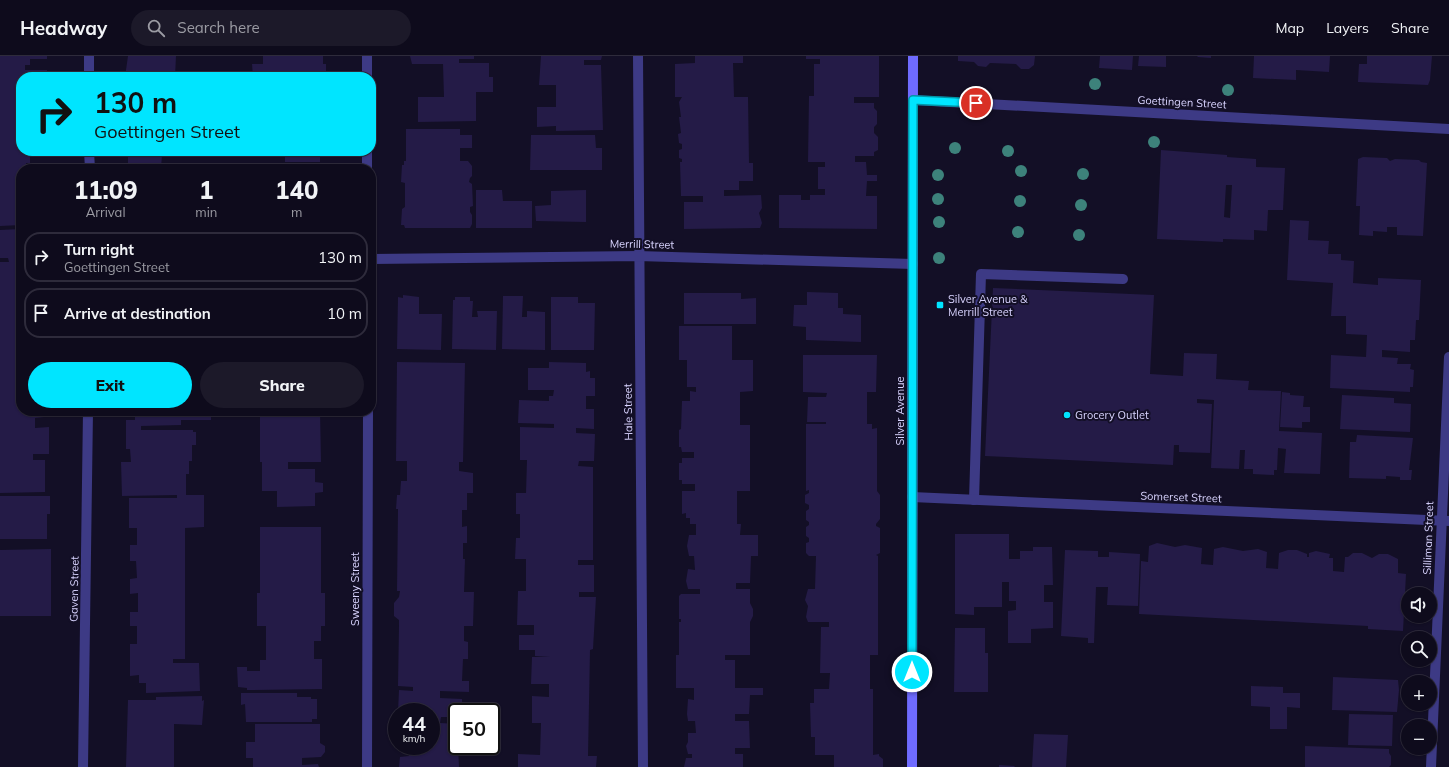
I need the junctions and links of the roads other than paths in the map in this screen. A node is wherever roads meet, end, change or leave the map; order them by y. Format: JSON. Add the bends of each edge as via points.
{"nodes":[{"id":1,"x":89,"y":56,"type":"edge"},
{"id":2,"x":367,"y":56,"type":"edge"},
{"id":3,"x":638,"y":56,"type":"edge"},
{"id":4,"x":913,"y":56,"type":"edge"},
{"id":5,"x":89,"y":72,"type":"edge"},
{"id":6,"x":367,"y":72,"type":"edge"},
{"id":7,"x":913,"y":100,"type":"junction"},
{"id":8,"x":1449,"y":129,"type":"edge"},
{"id":9,"x":638,"y":256,"type":"junction"},
{"id":10,"x":376,"y":258,"type":"edge"},
{"id":11,"x":913,"y":264,"type":"junction"},
{"id":12,"x":1123,"y":279,"type":"dead end"},
{"id":13,"x":1449,"y":357,"type":"edge"},
{"id":14,"x":88,"y":416,"type":"edge"},
{"id":15,"x":368,"y":416,"type":"edge"},
{"id":16,"x":912,"y":497,"type":"junction"},
{"id":17,"x":974,"y":500,"type":"junction"},
{"id":18,"x":1445,"y":520,"type":"edge"},
{"id":19,"x":83,"y":767,"type":"edge"},
{"id":20,"x":367,"y":767,"type":"edge"},
{"id":21,"x":643,"y":767,"type":"edge"},
{"id":22,"x":912,"y":767,"type":"edge"},
{"id":23,"x":1431,"y":767,"type":"edge"}],
"edges":[{"from":1,"to":5,"type":"street"},
{"from":2,"to":6,"type":"street"},
{"from":3,"to":9,"type":"street","name":"Hale Street"},
{"from":4,"to":7,"type":"main road","name":"Silver Avenue"},
{"from":7,"to":8,"type":"street","name":"Goettingen Street"},
{"from":7,"to":11,"type":"main road","name":"Silver Avenue"},
{"from":9,"to":10,"type":"street","name":"Merrill Street"},
{"from":9,"to":11,"type":"street","name":"Merrill Street"},
{"from":9,"to":21,"type":"street","name":"Hale Street"},
{"from":11,"to":16,"type":"main road","name":"Silver Avenue"},
{"from":12,"to":17,"type":"street","via":[[981,274]]},
{"from":13,"to":18,"type":"street","name":"Silliman Street"},
{"from":14,"to":19,"type":"street","name":"Gaven Street"},
{"from":15,"to":20,"type":"street","name":"Sweeny Street"},
{"from":16,"to":17,"type":"street","name":"Somerset Street"},
{"from":16,"to":22,"type":"main road","name":"Silver Avenue"},
{"from":17,"to":18,"type":"street","name":"Somerset Street"},
{"from":18,"to":23,"type":"street","name":"Silliman Street"}]}
